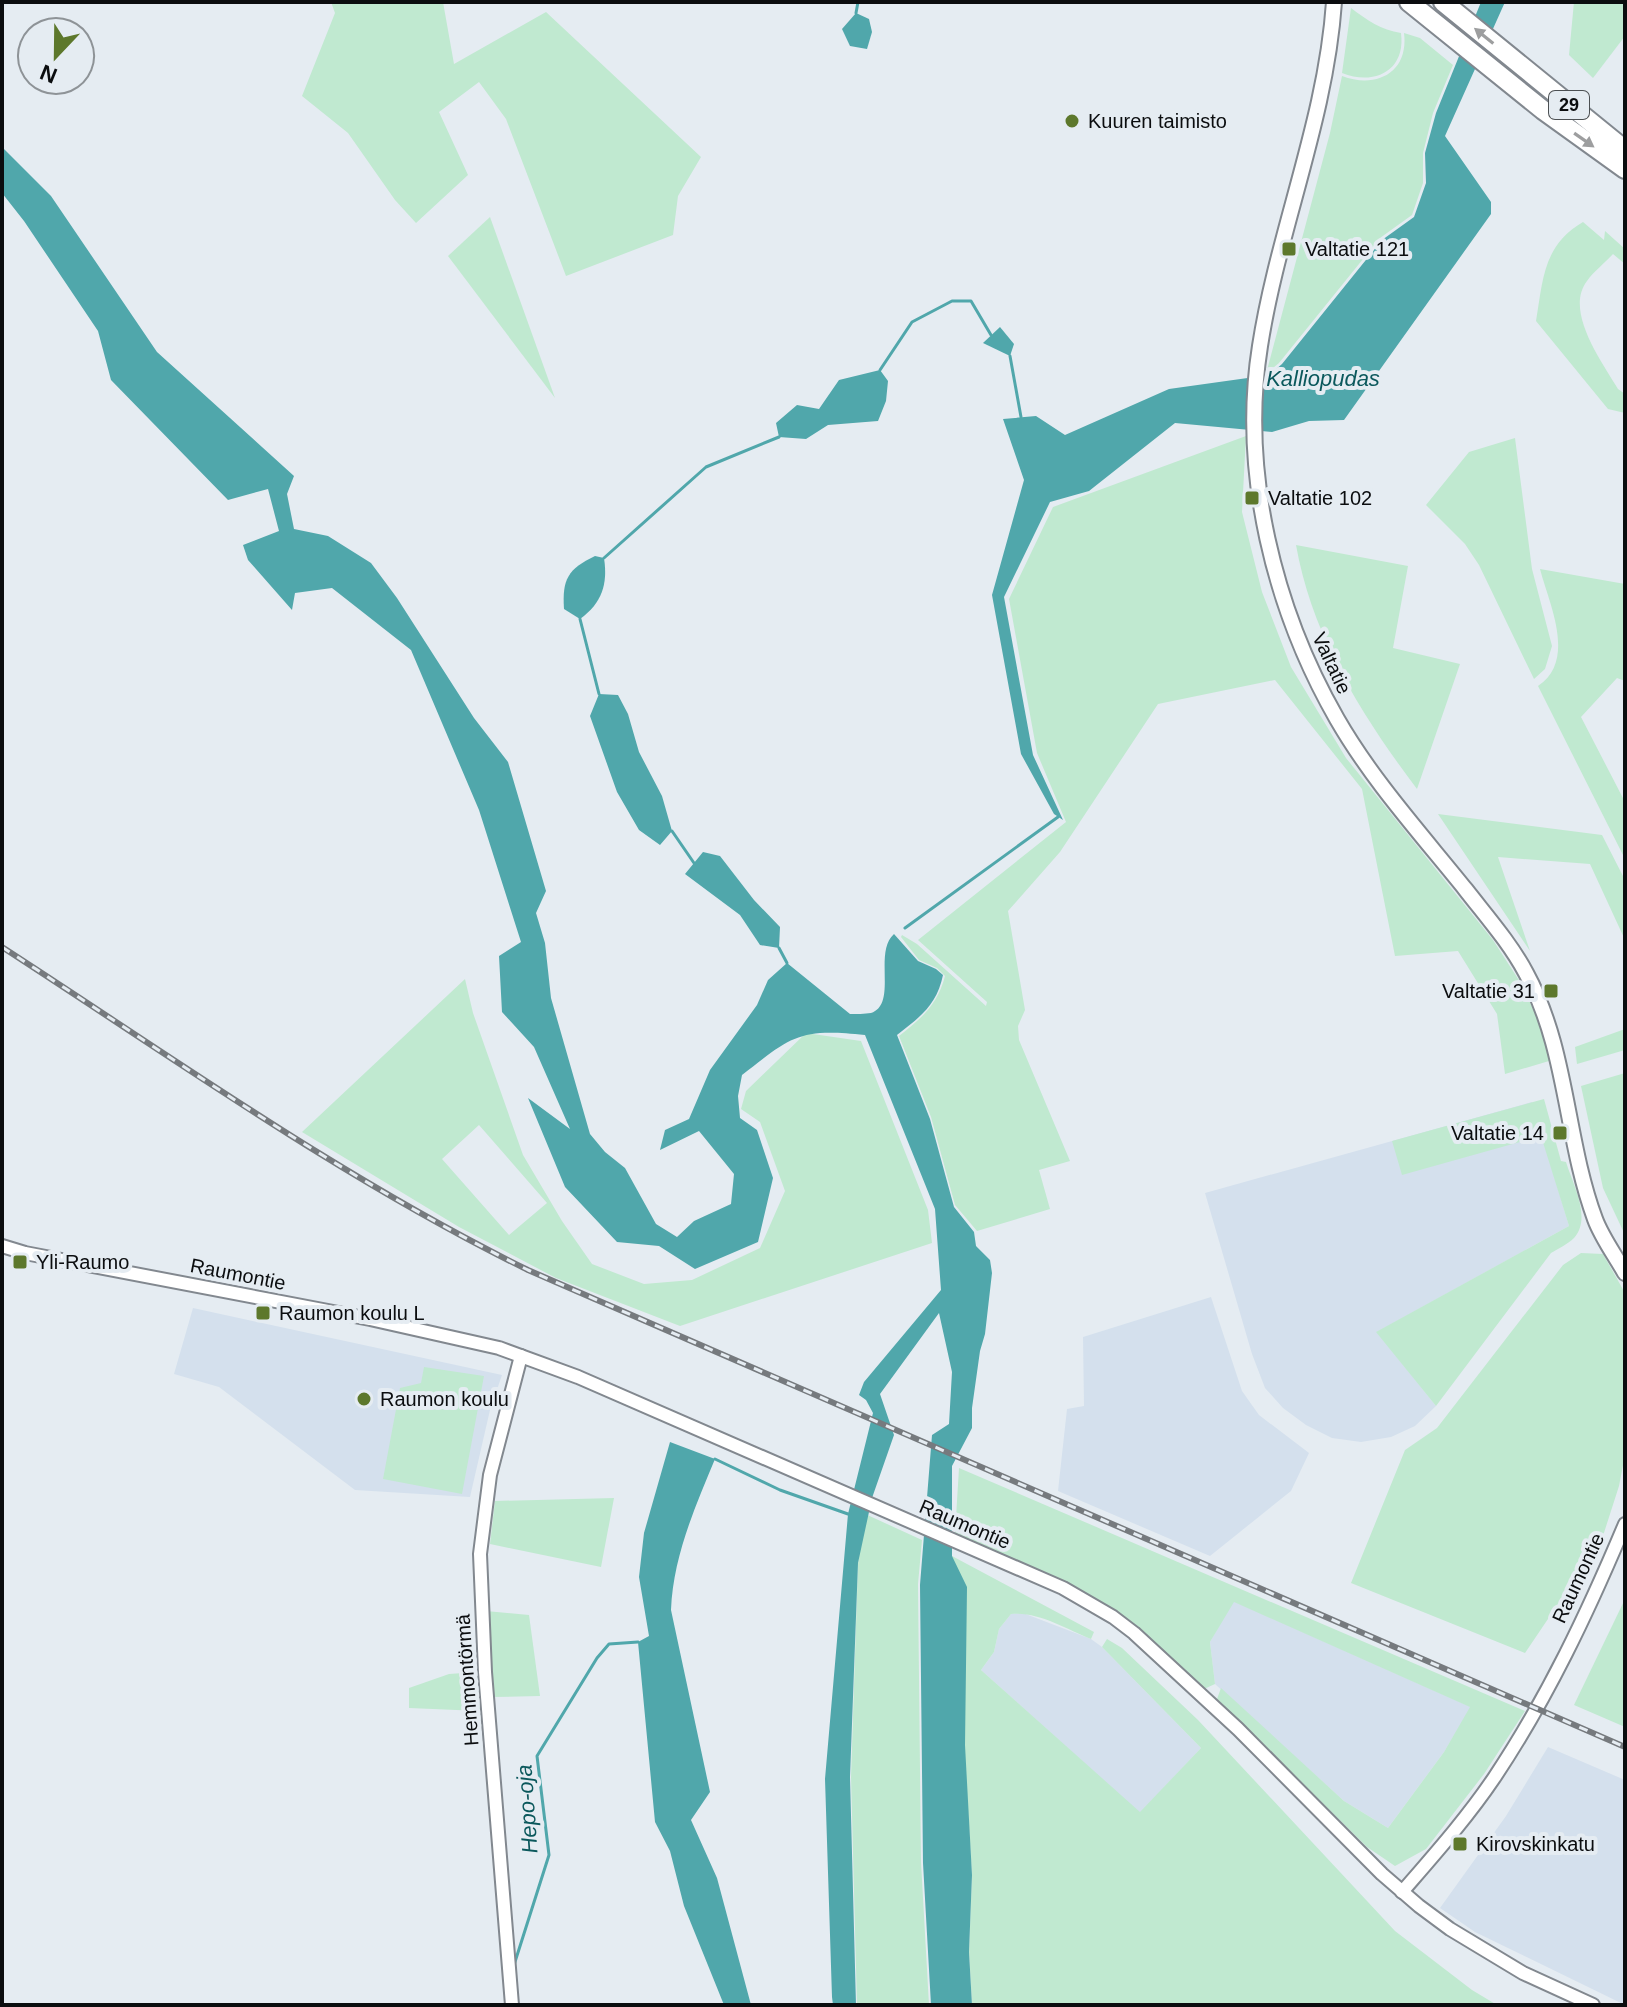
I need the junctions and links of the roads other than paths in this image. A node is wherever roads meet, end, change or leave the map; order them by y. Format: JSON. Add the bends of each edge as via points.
{"nodes":[{"id":1,"x":1334,"y":2,"type":"edge"},
{"id":2,"x":1409,"y":2,"type":"edge"},
{"id":3,"x":1450,"y":8,"type":"edge"},
{"id":4,"x":1625,"y":150,"type":"edge"},
{"id":5,"x":1625,"y":169,"type":"edge"},
{"id":6,"x":2,"y":1246,"type":"edge"},
{"id":7,"x":1625,"y":1273,"type":"edge"},
{"id":8,"x":521,"y":1356,"type":"junction"},
{"id":9,"x":1625,"y":1524,"type":"edge"},
{"id":10,"x":1402,"y":1892,"type":"junction"},
{"id":11,"x":512,"y":2005,"type":"edge"},
{"id":12,"x":1593,"y":2005,"type":"edge"}],
"edges":[{"from":1,"to":7,"type":"main road","name":"Valtatie","via":[[1325,79],[1272,289],[1257,372],[1255,439],[1269,542],[1303,652],[1337,719],[1529,977],[1554,1039],[1594,1217]]},
{"from":2,"to":5,"type":"highway","number":"29","one_way":true},
{"from":4,"to":3,"type":"highway","number":"29","one_way":true},
{"from":6,"to":8,"type":"street","name":"Raumontie","via":[[370,1319]]},
{"from":8,"to":10,"type":"street","name":"Raumontie","via":[[1063,1588],[1113,1617],[1227,1719]]},
{"from":8,"to":11,"type":"street","name":"Hemmontörmä","via":[[490,1475],[480,1554]]},
{"from":9,"to":10,"type":"street","name":"Raumontie","via":[[1535,1711],[1454,1832]]},
{"from":10,"to":12,"type":"street","via":[[1500,1960]]}]}
